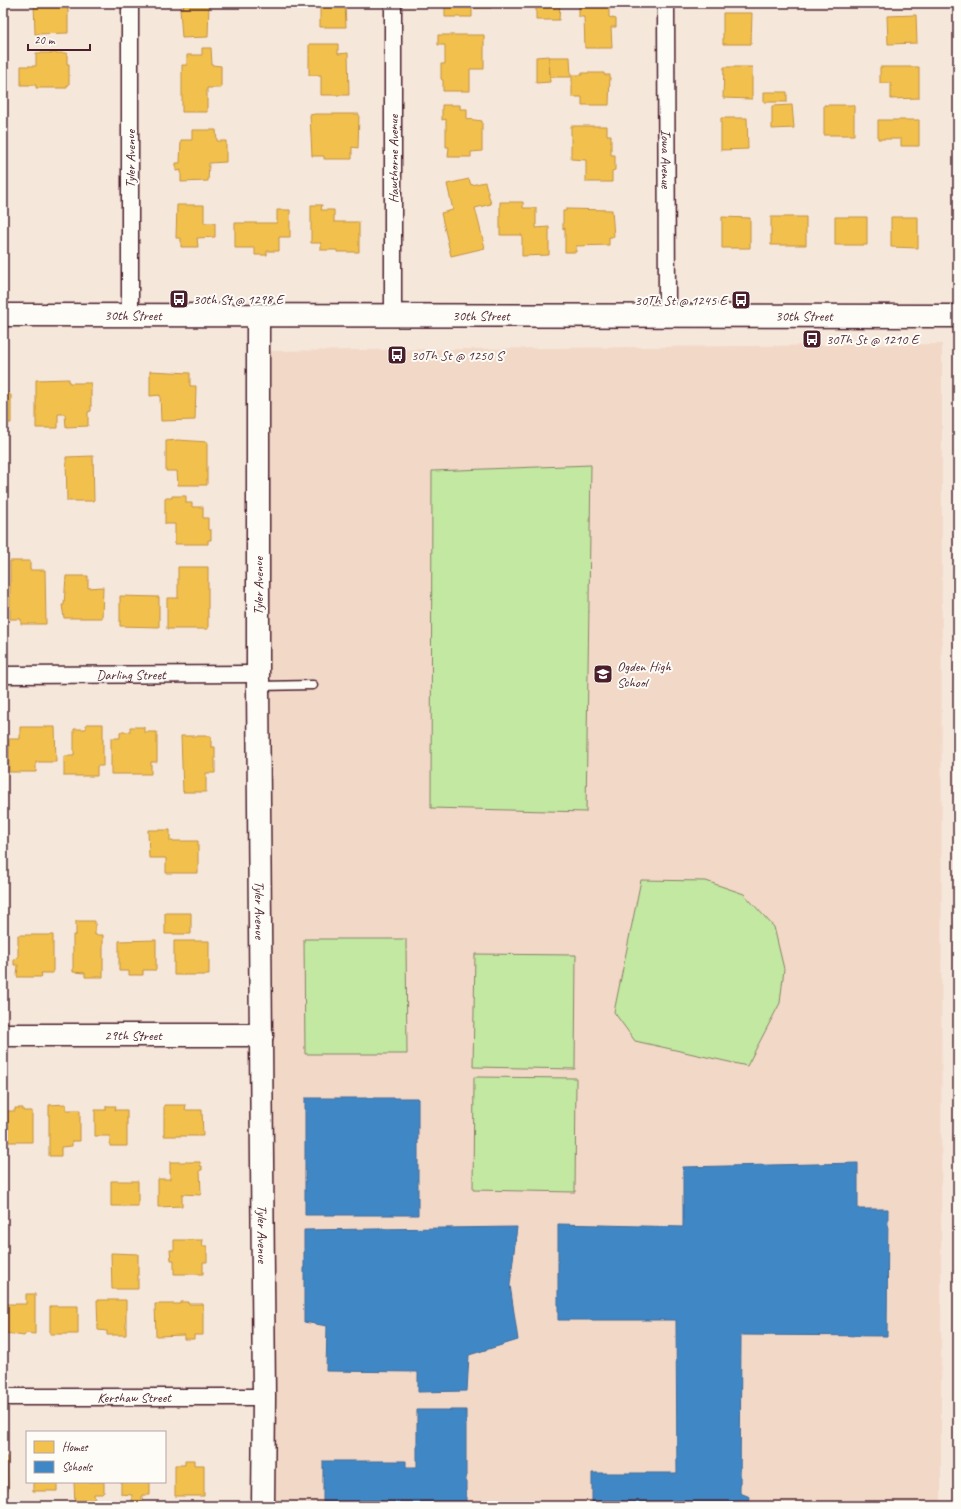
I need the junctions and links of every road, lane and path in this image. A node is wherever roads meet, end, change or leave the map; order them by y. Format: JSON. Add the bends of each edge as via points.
{"nodes":[{"id":1,"x":130,"y":3,"type":"edge"},
{"id":2,"x":393,"y":3,"type":"edge"},
{"id":3,"x":666,"y":3,"type":"edge"},
{"id":4,"x":393,"y":314,"type":"junction"},
{"id":5,"x":666,"y":314,"type":"junction"},
{"id":6,"x":3,"y":315,"type":"edge"},
{"id":7,"x":130,"y":315,"type":"junction"},
{"id":8,"x":258,"y":315,"type":"junction"},
{"id":9,"x":958,"y":316,"type":"edge"},
{"id":10,"x":3,"y":675,"type":"edge"},
{"id":11,"x":258,"y":680,"type":"junction"},
{"id":12,"x":313,"y":685,"type":"dead end"},
{"id":13,"x":3,"y":1035,"type":"edge"},
{"id":14,"x":262,"y":1035,"type":"junction"},
{"id":15,"x":3,"y":1397,"type":"edge"},
{"id":16,"x":264,"y":1397,"type":"junction"},
{"id":17,"x":263,"y":1506,"type":"edge"}],
"edges":[{"from":1,"to":7,"type":"street","name":"Tyler Avenue"},
{"from":2,"to":4,"type":"street","name":"Hawthorne Avenue"},
{"from":3,"to":5,"type":"street","name":"Iowa Avenue"},
{"from":4,"to":5,"type":"street","name":"30th Street"},
{"from":4,"to":8,"type":"street","name":"30th Street"},
{"from":5,"to":9,"type":"street","name":"30th Street"},
{"from":6,"to":7,"type":"street","name":"30th Street"},
{"from":7,"to":8,"type":"street","name":"30th Street"},
{"from":8,"to":11,"type":"street","name":"Tyler Avenue"},
{"from":10,"to":11,"type":"street","name":"Darling Street"},
{"from":11,"to":12,"type":"lane"},
{"from":11,"to":14,"type":"street","name":"Tyler Avenue"},
{"from":13,"to":14,"type":"street","name":"29th Street"},
{"from":14,"to":16,"type":"street","name":"Tyler Avenue"},
{"from":15,"to":16,"type":"street","name":"Kershaw Street"},
{"from":16,"to":17,"type":"street","name":"Tyler Avenue"}]}
